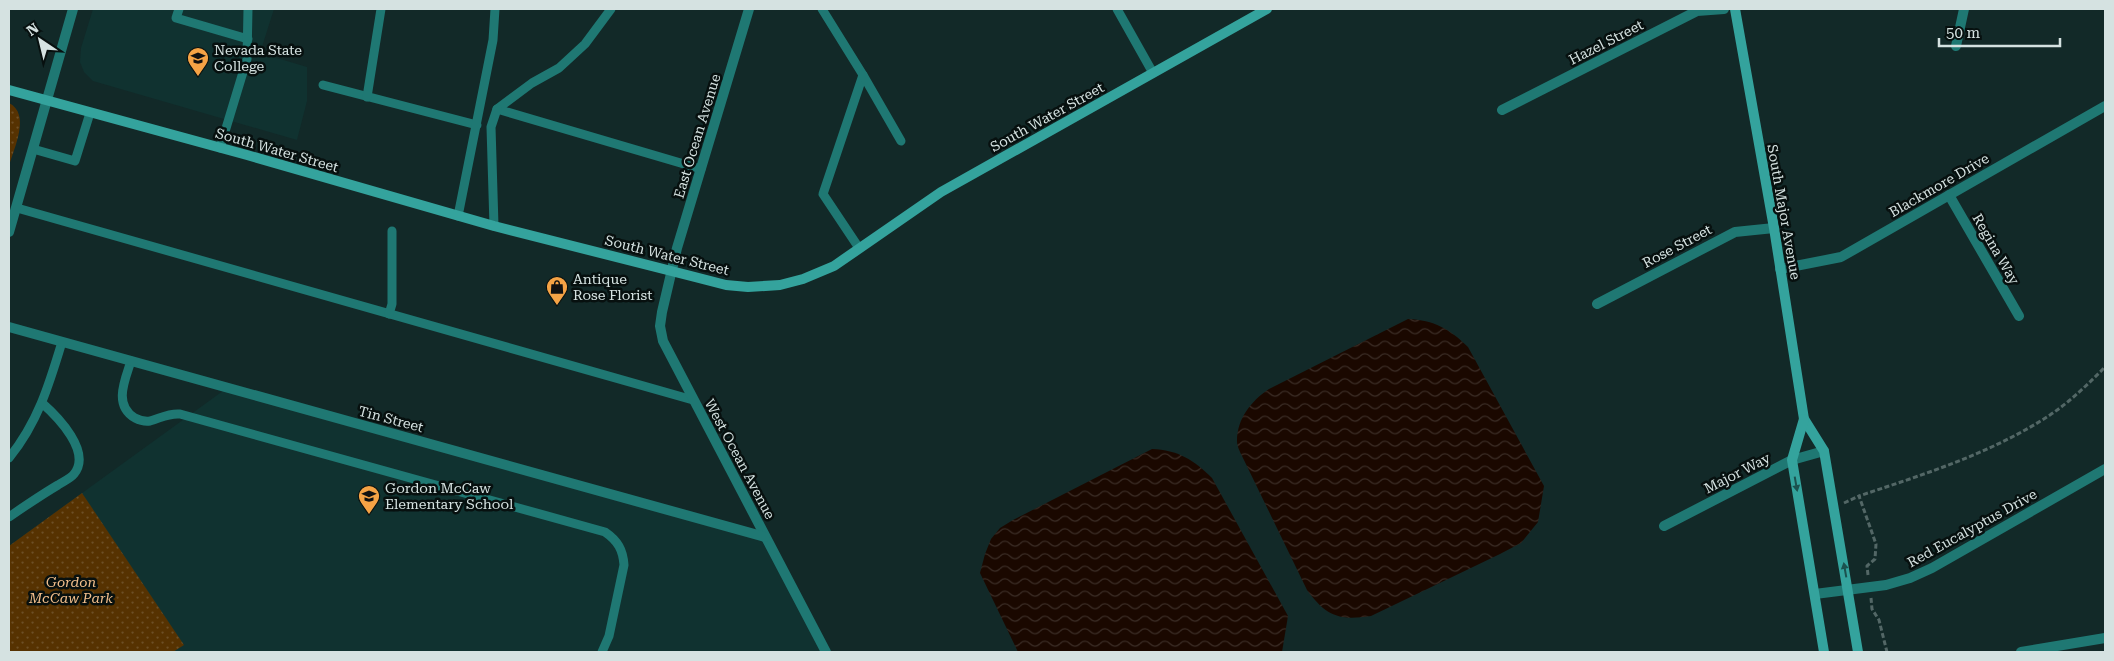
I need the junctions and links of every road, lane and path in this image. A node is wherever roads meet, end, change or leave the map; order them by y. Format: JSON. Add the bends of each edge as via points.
{"nodes":[{"id":1,"x":73,"y":9,"type":"edge"},
{"id":2,"x":179,"y":9,"type":"edge"},
{"id":3,"x":248,"y":9,"type":"edge"},
{"id":4,"x":381,"y":9,"type":"edge"},
{"id":5,"x":495,"y":9,"type":"edge"},
{"id":6,"x":611,"y":9,"type":"edge"},
{"id":7,"x":749,"y":9,"type":"edge"},
{"id":8,"x":822,"y":9,"type":"edge"},
{"id":9,"x":1117,"y":9,"type":"edge"},
{"id":10,"x":1267,"y":9,"type":"edge"},
{"id":11,"x":1724,"y":9,"type":"edge"},
{"id":12,"x":1735,"y":9,"type":"edge"},
{"id":13,"x":1964,"y":9,"type":"edge"},
{"id":14,"x":1251,"y":13,"type":"edge"},
{"id":15,"x":248,"y":38,"type":"junction"},
{"id":16,"x":1956,"y":46,"type":"dead end"},
{"id":17,"x":1153,"y":73,"type":"junction"},
{"id":18,"x":863,"y":75,"type":"junction"},
{"id":19,"x":323,"y":85,"type":"dead end"},
{"id":20,"x":9,"y":90,"type":"edge"},
{"id":21,"x":367,"y":97,"type":"junction"},
{"id":22,"x":47,"y":101,"type":"junction"},
{"id":23,"x":2105,"y":106,"type":"edge"},
{"id":24,"x":497,"y":109,"type":"junction"},
{"id":25,"x":1502,"y":110,"type":"dead end"},
{"id":26,"x":90,"y":113,"type":"junction"},
{"id":27,"x":477,"y":125,"type":"junction"},
{"id":28,"x":901,"y":141,"type":"dead end"},
{"id":29,"x":220,"y":148,"type":"junction"},
{"id":30,"x":33,"y":150,"type":"junction"},
{"id":31,"x":701,"y":169,"type":"junction"},
{"id":32,"x":1949,"y":196,"type":"junction"},
{"id":33,"x":16,"y":208,"type":"junction"},
{"id":34,"x":458,"y":216,"type":"junction"},
{"id":35,"x":494,"y":226,"type":"junction"},
{"id":36,"x":1774,"y":228,"type":"junction"},
{"id":37,"x":392,"y":231,"type":"dead end"},
{"id":38,"x":9,"y":232,"type":"edge"},
{"id":39,"x":860,"y":248,"type":"junction"},
{"id":40,"x":1780,"y":269,"type":"junction"},
{"id":41,"x":672,"y":271,"type":"junction"},
{"id":42,"x":1597,"y":304,"type":"dead end"},
{"id":43,"x":389,"y":314,"type":"junction"},
{"id":44,"x":2019,"y":316,"type":"dead end"},
{"id":45,"x":9,"y":327,"type":"edge"},
{"id":46,"x":62,"y":342,"type":"junction"},
{"id":47,"x":131,"y":361,"type":"junction"},
{"id":48,"x":2105,"y":367,"type":"edge"},
{"id":49,"x":693,"y":400,"type":"junction"},
{"id":50,"x":42,"y":403,"type":"junction"},
{"id":51,"x":1804,"y":419,"type":"junction"},
{"id":52,"x":1824,"y":451,"type":"junction"},
{"id":53,"x":9,"y":458,"type":"edge"},
{"id":54,"x":1792,"y":460,"type":"junction"},
{"id":55,"x":2105,"y":469,"type":"edge"},
{"id":56,"x":9,"y":516,"type":"edge"},
{"id":57,"x":1664,"y":526,"type":"dead end"},
{"id":58,"x":765,"y":537,"type":"junction"},
{"id":59,"x":1870,"y":588,"type":"junction"},
{"id":60,"x":1849,"y":590,"type":"junction"},
{"id":61,"x":1814,"y":594,"type":"junction"},
{"id":62,"x":2105,"y":638,"type":"edge"},
{"id":63,"x":602,"y":652,"type":"edge"},
{"id":64,"x":826,"y":652,"type":"edge"},
{"id":65,"x":1824,"y":652,"type":"edge"},
{"id":66,"x":1858,"y":652,"type":"edge"},
{"id":67,"x":1887,"y":652,"type":"edge"},
{"id":68,"x":2021,"y":652,"type":"edge"}],
"edges":[{"from":1,"to":22,"type":"street"},
{"from":2,"to":15,"type":"lane","via":[[176,18]]},
{"from":3,"to":15,"type":"lane"},
{"from":4,"to":21,"type":"lane"},
{"from":5,"to":27,"type":"lane","via":[[493,40]]},
{"from":6,"to":24,"type":"lane","via":[[585,44],[559,68]]},
{"from":7,"to":31,"type":"street","name":"East Ocean Avenue"},
{"from":8,"to":18,"type":"lane"},
{"from":9,"to":17,"type":"lane"},
{"from":10,"to":14,"type":"main road","name":"South Water Street"},
{"from":11,"to":25,"type":"street","name":"Hazel Street","via":[[1697,11]]},
{"from":12,"to":36,"type":"main road","name":"South Major Avenue"},
{"from":13,"to":16,"type":"street"},
{"from":14,"to":17,"type":"main road","name":"South Water Street"},
{"from":15,"to":29,"type":"lane","via":[[247,59]]},
{"from":17,"to":39,"type":"main road","name":"South Water Street","via":[[941,192]]},
{"from":18,"to":28,"type":"lane"},
{"from":18,"to":39,"type":"lane","via":[[823,194]]},
{"from":19,"to":21,"type":"lane"},
{"from":20,"to":22,"type":"main road","name":"South Water Street"},
{"from":21,"to":27,"type":"lane"},
{"from":22,"to":26,"type":"main road","name":"South Water Street"},
{"from":22,"to":30,"type":"street"},
{"from":23,"to":32,"type":"street","name":"Blackmore Drive"},
{"from":24,"to":31,"type":"lane"},
{"from":24,"to":35,"type":"lane","via":[[491,127]]},
{"from":26,"to":29,"type":"main road","name":"South Water Street"},
{"from":26,"to":30,"type":"lane","via":[[75,161]]},
{"from":27,"to":34,"type":"lane"},
{"from":29,"to":34,"type":"main road","name":"South Water Street"},
{"from":30,"to":33,"type":"street"},
{"from":31,"to":41,"type":"street","name":"East Ocean Avenue"},
{"from":32,"to":40,"type":"street","name":"Blackmore Drive","via":[[1841,257]]},
{"from":32,"to":44,"type":"street","name":"Regina Way"},
{"from":33,"to":38,"type":"street"},
{"from":33,"to":43,"type":"lane"},
{"from":34,"to":35,"type":"main road","name":"South Water Street"},
{"from":35,"to":41,"type":"main road","name":"South Water Street"},
{"from":36,"to":40,"type":"main road","name":"South Major Avenue"},
{"from":36,"to":42,"type":"street","name":"Rose Street","via":[[1734,232]]},
{"from":37,"to":43,"type":"lane","via":[[392,304]]},
{"from":39,"to":41,"type":"main road","name":"South Water Street","via":[[834,266],[780,285],[726,285]]},
{"from":40,"to":51,"type":"main road","name":"South Major Avenue"},
{"from":41,"to":49,"type":"street","name":"West Ocean Avenue","via":[[660,326],[663,341]]},
{"from":43,"to":49,"type":"lane"},
{"from":45,"to":46,"type":"street","name":"Tin Street"},
{"from":46,"to":47,"type":"street","name":"Tin Street"},
{"from":46,"to":50,"type":"lane"},
{"from":47,"to":58,"type":"street","name":"Tin Street"},
{"from":47,"to":63,"type":"lane","via":[[121,395],[127,412],[138,420],[180,414],[605,532],[619,544],[624,565],[609,636]]},
{"from":48,"to":59,"type":"path","via":[[2071,399],[2019,433],[1947,467],[1859,496],[1876,544],[1875,560],[1867,566]]},
{"from":49,"to":58,"type":"street","name":"West Ocean Avenue"},
{"from":50,"to":53,"type":"lane"},
{"from":50,"to":56,"type":"lane","via":[[58,417],[68,432],[78,450],[80,462],[74,474]]},
{"from":51,"to":52,"type":"main road","name":"South Major Avenue"},
{"from":51,"to":54,"type":"main road","name":"South Major Avenue"},
{"from":52,"to":54,"type":"street","name":"Major Way"},
{"from":60,"to":52,"type":"main road","name":"South Major Avenue","one_way":true},
{"from":54,"to":57,"type":"street","name":"Major Way"},
{"from":54,"to":61,"type":"main road","name":"South Major Avenue","one_way":true},
{"from":55,"to":59,"type":"street","name":"Red Eucalyptus Drive","via":[[1932,568],[1910,578]]},
{"from":58,"to":64,"type":"street","name":"West Ocean Avenue"},
{"from":59,"to":60,"type":"street","name":"Red Eucalyptus Drive"},
{"from":59,"to":67,"type":"path","via":[[1872,609],[1879,620]]},
{"from":60,"to":61,"type":"street","name":"Red Eucalyptus Drive"},
{"from":60,"to":66,"type":"main road","name":"South Major Avenue"},
{"from":61,"to":65,"type":"main road","name":"South Major Avenue"},
{"from":62,"to":68,"type":"street"}]}
